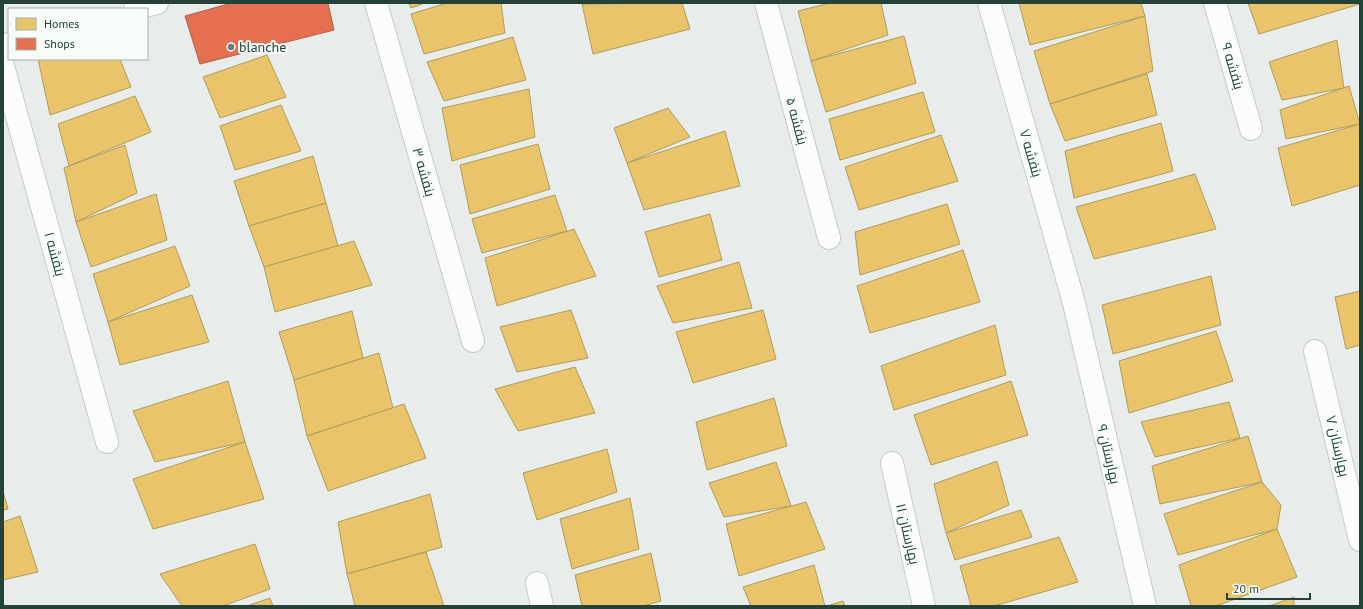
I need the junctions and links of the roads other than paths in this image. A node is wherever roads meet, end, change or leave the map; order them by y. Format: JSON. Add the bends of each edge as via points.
{"nodes":[{"id":1,"x":156,"y":3,"type":"edge"},
{"id":2,"x":376,"y":3,"type":"edge"},
{"id":3,"x":766,"y":3,"type":"edge"},
{"id":4,"x":989,"y":3,"type":"edge"},
{"id":5,"x":1215,"y":3,"type":"edge"},
{"id":6,"x":138,"y":8,"type":"edge"},
{"id":7,"x":3,"y":66,"type":"edge"},
{"id":8,"x":1251,"y":129,"type":"dead end"},
{"id":9,"x":829,"y":238,"type":"dead end"},
{"id":10,"x":1074,"y":303,"type":"joint"},
{"id":11,"x":473,"y":341,"type":"dead end"},
{"id":12,"x":1315,"y":351,"type":"dead end"},
{"id":13,"x":107,"y":442,"type":"dead end"},
{"id":14,"x":892,"y":463,"type":"dead end"},
{"id":15,"x":1360,"y":540,"type":"edge"},
{"id":16,"x":537,"y":583,"type":"dead end"},
{"id":17,"x":542,"y":606,"type":"edge"},
{"id":18,"x":924,"y":606,"type":"edge"},
{"id":19,"x":1145,"y":606,"type":"edge"}],
"edges":[{"from":1,"to":6,"type":"street"},
{"from":2,"to":11,"type":"street","name":"بنفشه ۳"},
{"from":3,"to":9,"type":"street","name":"بنفشه ۵"},
{"from":4,"to":10,"type":"street","name":"بنفشه ۷"},
{"from":5,"to":8,"type":"street","name":"بنفشه ۹"},
{"from":7,"to":13,"type":"street","name":"بنفشه ۱"},
{"from":10,"to":19,"type":"street","name":"بهارستان ۹"},
{"from":12,"to":15,"type":"street","name":"بهارستان ۷"},
{"from":14,"to":18,"type":"street","name":"بهارستان ۱۱"},
{"from":16,"to":17,"type":"street"}]}
